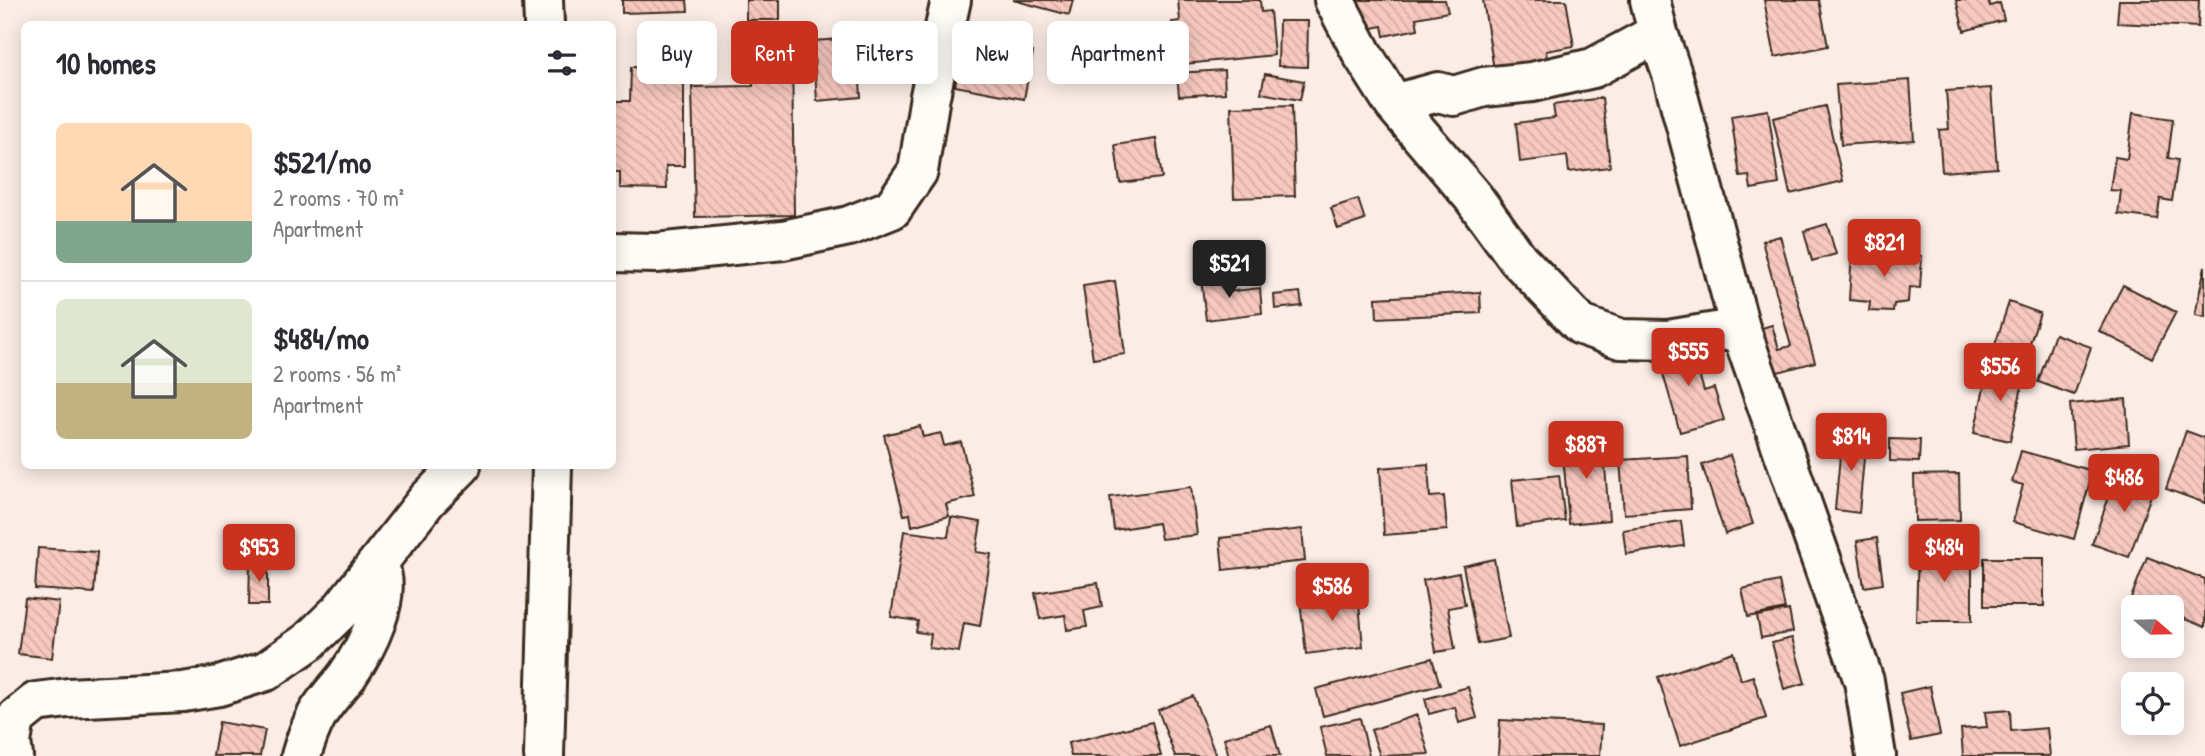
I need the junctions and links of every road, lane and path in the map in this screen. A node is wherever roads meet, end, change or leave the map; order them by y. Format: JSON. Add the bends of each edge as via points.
{"nodes":[{"id":1,"x":543,"y":0,"type":"edge"},
{"id":2,"x":951,"y":0,"type":"edge"},
{"id":3,"x":1334,"y":0,"type":"edge"},
{"id":4,"x":1654,"y":16,"type":"edge"},
{"id":5,"x":544,"y":21,"type":"edge"},
{"id":6,"x":1394,"y":104,"type":"junction"},
{"id":7,"x":616,"y":252,"type":"edge"},
{"id":8,"x":1740,"y":328,"type":"junction"},
{"id":9,"x":458,"y":469,"type":"edge"},
{"id":10,"x":552,"y":469,"type":"edge"},
{"id":11,"x":378,"y":564,"type":"junction"},
{"id":12,"x":13,"y":756,"type":"edge"},
{"id":13,"x":301,"y":756,"type":"edge"},
{"id":14,"x":544,"y":756,"type":"edge"},
{"id":15,"x":1875,"y":756,"type":"edge"}],
"edges":[{"from":1,"to":5,"type":"street"},
{"from":2,"to":7,"type":"street","via":[[918,171],[892,209],[849,226],[783,240],[656,253]]},
{"from":3,"to":6,"type":"street"},
{"from":4,"to":6,"type":"street","via":[[1592,68],[1454,96],[1438,92]]},
{"from":4,"to":8,"type":"street"},
{"from":6,"to":8,"type":"street","via":[[1473,197],[1518,259],[1581,325],[1621,339],[1668,340]]},
{"from":8,"to":15,"type":"street","via":[[1864,681]]},
{"from":9,"to":11,"type":"street","via":[[427,500]]},
{"from":10,"to":14,"type":"street"},
{"from":11,"to":12,"type":"street","via":[[341,611],[308,642],[266,671],[219,687],[183,692],[36,702],[15,719]]},
{"from":11,"to":13,"type":"street","via":[[384,583],[368,642],[317,715]]}]}
